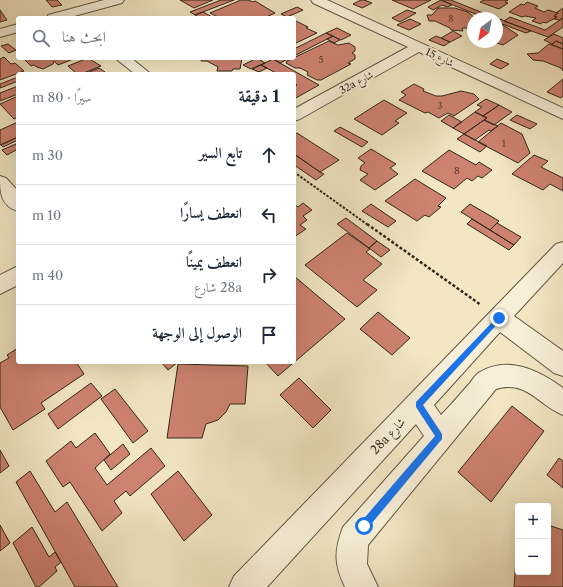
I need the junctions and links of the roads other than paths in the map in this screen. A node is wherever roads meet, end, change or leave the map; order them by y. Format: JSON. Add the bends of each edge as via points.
{"nodes":[{"id":1,"x":118,"y":0,"type":"edge"},
{"id":2,"x":317,"y":0,"type":"edge"},
{"id":3,"x":64,"y":16,"type":"edge"},
{"id":4,"x":16,"y":29,"type":"edge"},
{"id":5,"x":0,"y":33,"type":"edge"},
{"id":6,"x":418,"y":47,"type":"junction"},
{"id":7,"x":125,"y":60,"type":"edge"},
{"id":8,"x":141,"y":72,"type":"edge"},
{"id":9,"x":563,"y":114,"type":"edge"},
{"id":10,"x":296,"y":115,"type":"edge"},
{"id":11,"x":0,"y":182,"type":"edge"},
{"id":12,"x":16,"y":202,"type":"edge"},
{"id":13,"x":563,"y":250,"type":"edge"},
{"id":14,"x":16,"y":276,"type":"edge"},
{"id":15,"x":0,"y":285,"type":"edge"},
{"id":16,"x":499,"y":318,"type":"junction"},
{"id":17,"x":563,"y":365,"type":"edge"},
{"id":18,"x":563,"y":403,"type":"edge"},
{"id":19,"x":418,"y":404,"type":"junction"},
{"id":20,"x":440,"y":437,"type":"junction"},
{"id":21,"x":245,"y":587,"type":"edge"},
{"id":22,"x":362,"y":587,"type":"edge"}],
"edges":[{"from":1,"to":3,"type":"street"},
{"from":2,"to":6,"type":"street","name":"شارع 15"},
{"from":4,"to":5,"type":"street"},
{"from":6,"to":9,"type":"street","name":"شارع 15"},
{"from":6,"to":10,"type":"street","name":"32a شارع"},
{"from":7,"to":8,"type":"street"},
{"from":11,"to":12,"type":"street"},
{"from":13,"to":16,"type":"street","name":"28a شارع"},
{"from":14,"to":15,"type":"street"},
{"from":16,"to":17,"type":"street"},
{"from":16,"to":19,"type":"street","name":"28a شارع"},
{"from":18,"to":20,"type":"street","via":[[533,381],[502,375],[488,380]]},
{"from":19,"to":20,"type":"street"},
{"from":19,"to":21,"type":"street","name":"28a شارع"},
{"from":20,"to":22,"type":"street","via":[[354,538],[350,555],[353,574]]}]}
